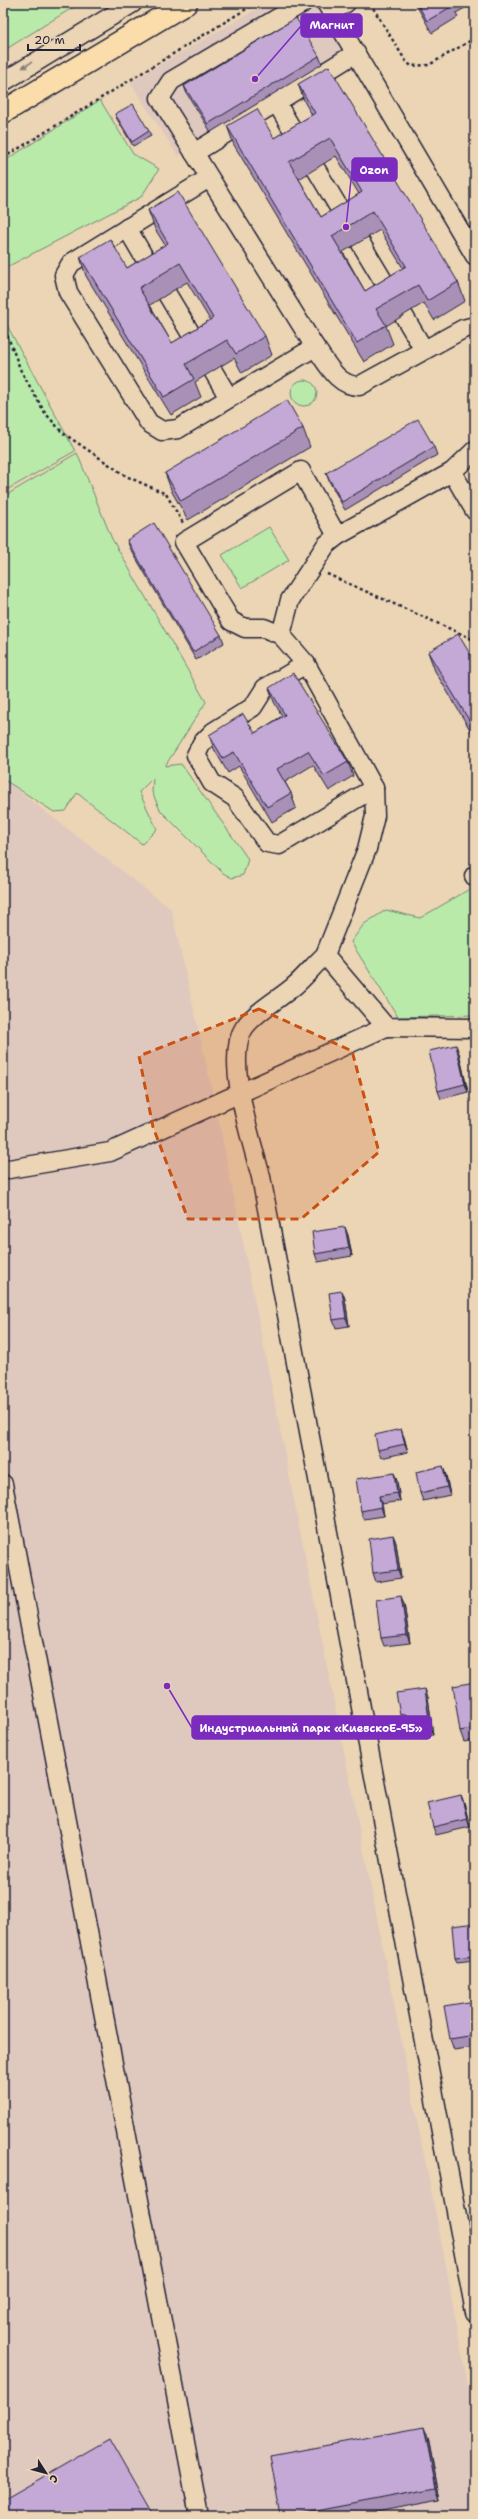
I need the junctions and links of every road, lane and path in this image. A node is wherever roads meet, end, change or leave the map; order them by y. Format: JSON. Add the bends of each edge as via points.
{"nodes":[{"id":1,"x":133,"y":3,"type":"edge"},
{"id":2,"x":186,"y":3,"type":"edge"},
{"id":3,"x":256,"y":3,"type":"edge"},
{"id":4,"x":303,"y":3,"type":"edge"},
{"id":5,"x":370,"y":3,"type":"edge"},
{"id":6,"x":335,"y":6,"type":"edge"},
{"id":7,"x":475,"y":38,"type":"edge"},
{"id":8,"x":356,"y":52,"type":"junction"},
{"id":9,"x":3,"y":82,"type":"edge"},
{"id":10,"x":276,"y":102,"type":"junction"},
{"id":11,"x":3,"y":112,"type":"edge"},
{"id":12,"x":301,"y":144,"type":"edge"},
{"id":13,"x":194,"y":153,"type":"junction"},
{"id":14,"x":3,"y":158,"type":"edge"},
{"id":15,"x":316,"y":169,"type":"dead end"},
{"id":16,"x":209,"y":178,"type":"junction"},
{"id":17,"x":348,"y":223,"type":"edge"},
{"id":18,"x":127,"y":228,"type":"junction"},
{"id":19,"x":360,"y":242,"type":"dead end"},
{"id":20,"x":475,"y":256,"type":"edge"},
{"id":21,"x":154,"y":274,"type":"edge"},
{"id":22,"x":167,"y":294,"type":"dead end"},
{"id":23,"x":393,"y":297,"type":"edge"},
{"id":24,"x":404,"y":316,"type":"dead end"},
{"id":25,"x":3,"y":324,"type":"edge"},
{"id":26,"x":475,"y":326,"type":"edge"},
{"id":27,"x":315,"y":347,"type":"junction"},
{"id":28,"x":200,"y":349,"type":"edge"},
{"id":29,"x":424,"y":350,"type":"junction"},
{"id":30,"x":213,"y":371,"type":"dead end"},
{"id":31,"x":229,"y":398,"type":"junction"},
{"id":32,"x":475,"y":450,"type":"edge"},
{"id":33,"x":452,"y":472,"type":"junction"},
{"id":34,"x":475,"y":511,"type":"edge"},
{"id":35,"x":337,"y":536,"type":"junction"},
{"id":36,"x":192,"y":538,"type":"junction"},
{"id":37,"x":310,"y":566,"type":"junction"},
{"id":38,"x":281,"y":635,"type":"junction"},
{"id":39,"x":475,"y":640,"type":"edge"},
{"id":40,"x":306,"y":664,"type":"junction"},
{"id":41,"x":374,"y":788,"type":"junction"},
{"id":42,"x":325,"y":955,"type":"junction"},
{"id":43,"x":386,"y":1027,"type":"junction"},
{"id":44,"x":475,"y":1028,"type":"edge"},
{"id":45,"x":240,"y":1092,"type":"junction"},
{"id":46,"x":3,"y":1170,"type":"edge"},
{"id":47,"x":3,"y":1484,"type":"edge"},
{"id":48,"x":471,"y":2261,"type":"edge"},
{"id":49,"x":475,"y":2312,"type":"edge"},
{"id":50,"x":199,"y":2516,"type":"edge"}],
"edges":[{"from":1,"to":9,"type":"street","one_way":true},
{"from":2,"to":11,"type":"main road"},
{"from":3,"to":14,"type":"path"},
{"from":4,"to":13,"type":"street","via":[[171,81],[160,98]]},
{"from":5,"to":7,"type":"path","via":[[411,66],[429,65]]},
{"from":6,"to":8,"type":"street"},
{"from":8,"to":10,"type":"street"},
{"from":8,"to":20,"type":"street"},
{"from":10,"to":12,"type":"street"},
{"from":10,"to":13,"type":"street"},
{"from":13,"to":16,"type":"street"},
{"from":15,"to":17,"type":"street"},
{"from":16,"to":18,"type":"street"},
{"from":16,"to":27,"type":"street"},
{"from":18,"to":21,"type":"street"},
{"from":18,"to":31,"type":"street","via":[[71,263],[64,275],[68,292],[149,423],[162,431],[178,429]]},
{"from":19,"to":23,"type":"street"},
{"from":22,"to":28,"type":"street"},
{"from":24,"to":29,"type":"street"},
{"from":25,"to":36,"type":"path","via":[[20,371],[45,413],[63,433],[126,476],[166,494]]},
{"from":26,"to":29,"type":"street","via":[[463,329]]},
{"from":27,"to":29,"type":"street","via":[[340,382],[348,386],[359,386]]},
{"from":27,"to":31,"type":"street"},
{"from":30,"to":31,"type":"street"},
{"from":32,"to":33,"type":"street"},
{"from":33,"to":34,"type":"street"},
{"from":33,"to":35,"type":"street"},
{"from":35,"to":36,"type":"street","via":[[301,471]]},
{"from":35,"to":37,"type":"street","via":[[326,545]]},
{"from":36,"to":38,"type":"street","via":[[184,542],[231,621],[245,628],[264,628]]},
{"from":37,"to":38,"type":"street","via":[[290,600]]},
{"from":37,"to":39,"type":"path"},
{"from":38,"to":40,"type":"street"},
{"from":40,"to":41,"type":"street"},
{"from":40,"to":41,"type":"street","via":[[265,688],[253,707],[213,732],[202,743],[196,755],[212,783],[235,798],[267,843],[279,845]]},
{"from":41,"to":42,"type":"street","via":[[375,816],[367,850]]},
{"from":42,"to":43,"type":"street"},
{"from":42,"to":45,"type":"street","via":[[294,986],[244,1028],[236,1064]]},
{"from":43,"to":44,"type":"street"},
{"from":43,"to":45,"type":"street"},
{"from":45,"to":46,"type":"street","via":[[110,1152]]},
{"from":45,"to":48,"type":"street","via":[[262,1185]]},
{"from":47,"to":50,"type":"street"},
{"from":48,"to":49,"type":"street"}]}
